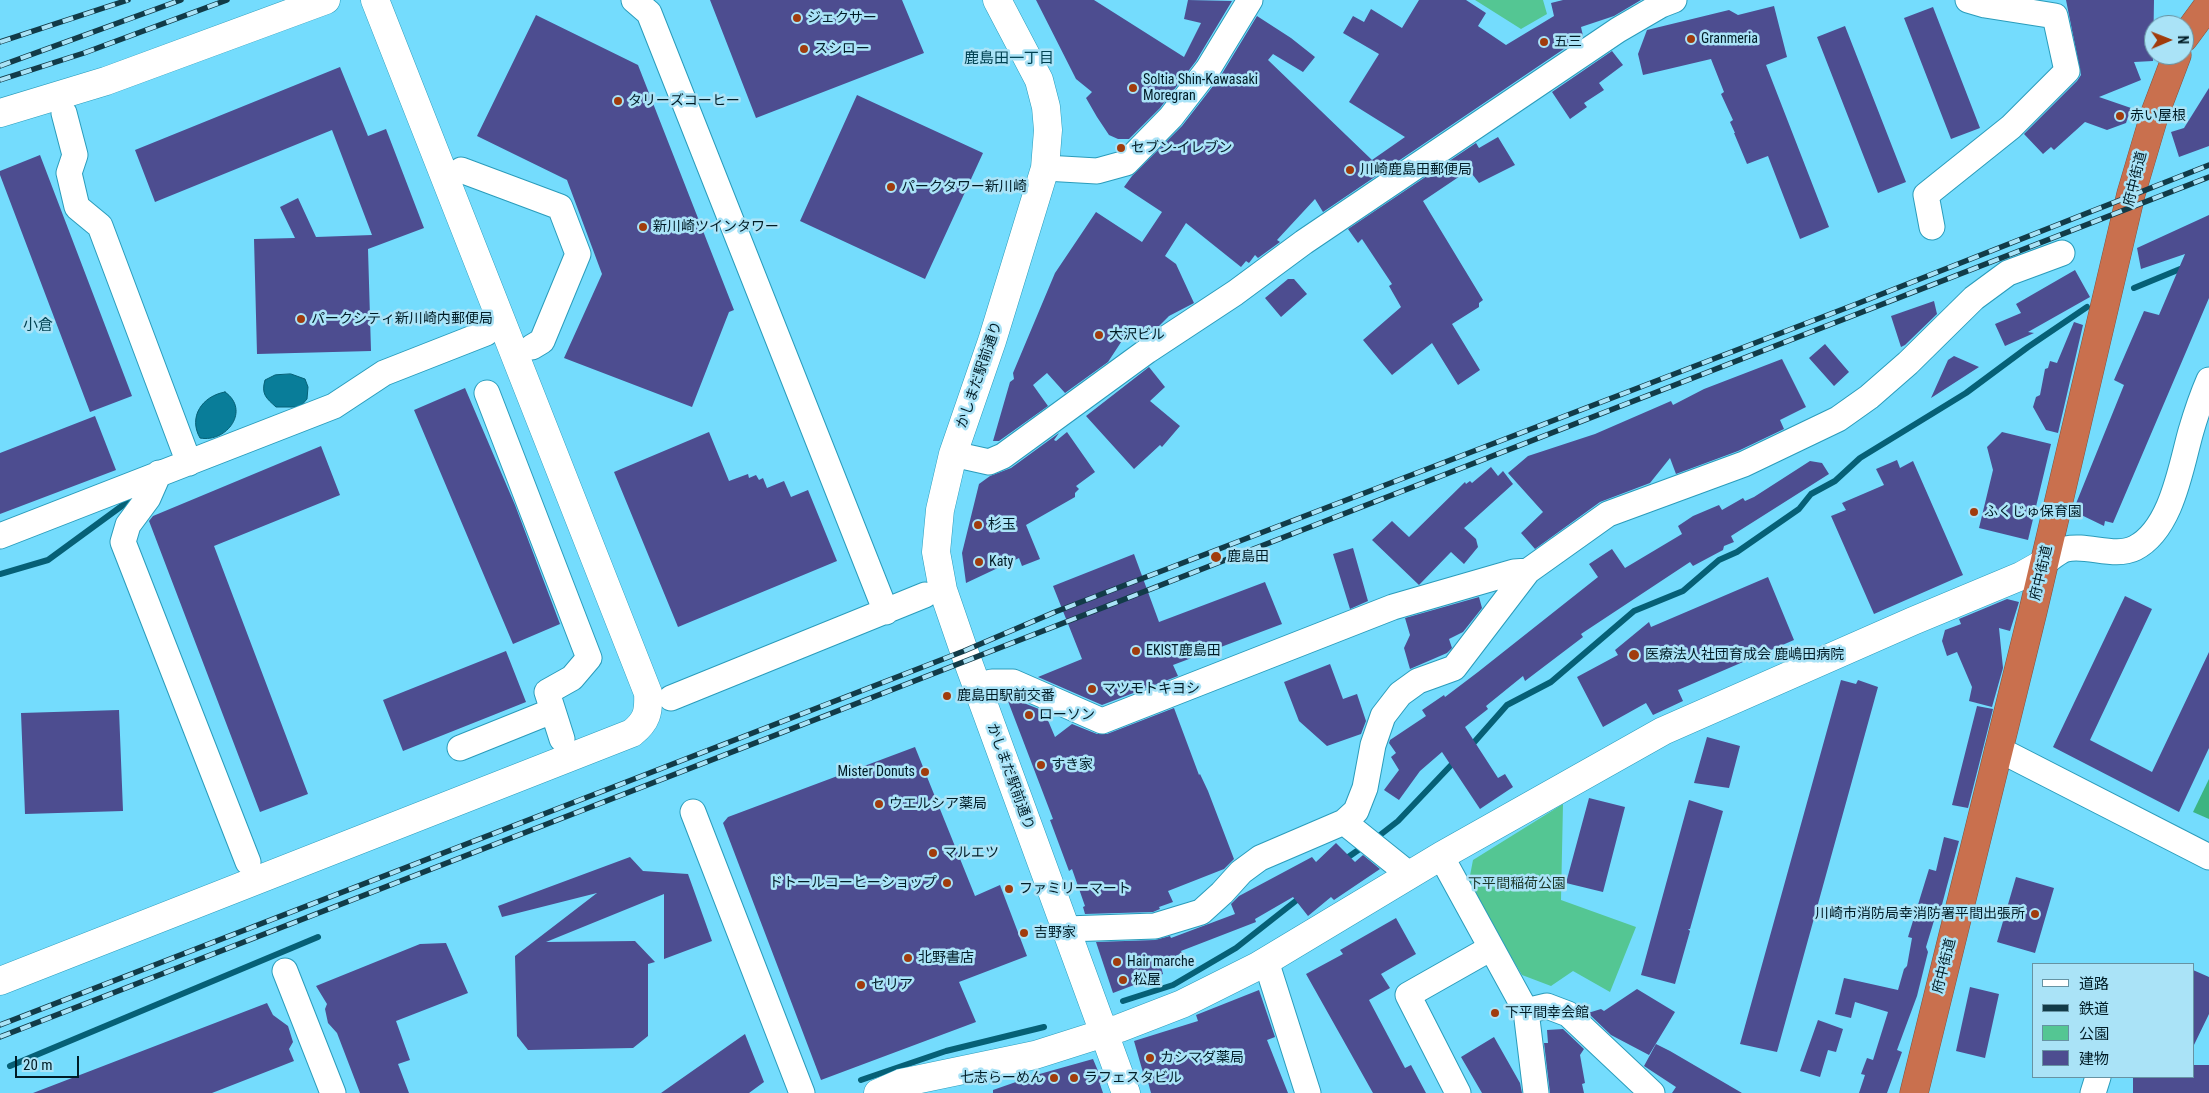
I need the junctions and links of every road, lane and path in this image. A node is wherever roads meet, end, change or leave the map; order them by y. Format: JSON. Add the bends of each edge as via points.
{"nodes":[{"id":1,"x":326,"y":0,"type":"edge"},
{"id":2,"x":375,"y":0,"type":"edge"},
{"id":3,"x":634,"y":0,"type":"edge"},
{"id":4,"x":998,"y":0,"type":"edge"},
{"id":5,"x":1250,"y":0,"type":"edge"},
{"id":6,"x":1674,"y":0,"type":"edge"},
{"id":7,"x":1968,"y":0,"type":"edge"},
{"id":8,"x":2209,"y":4,"type":"edge"},
{"id":9,"x":2194,"y":24,"type":"edge"},
{"id":10,"x":2173,"y":65,"type":"edge"},
{"id":11,"x":0,"y":113,"type":"edge"},
{"id":12,"x":64,"y":113,"type":"dead end"},
{"id":13,"x":1045,"y":168,"type":"junction"},
{"id":14,"x":461,"y":170,"type":"dead end"},
{"id":15,"x":1932,"y":227,"type":"dead end"},
{"id":16,"x":2062,"y":253,"type":"dead end"},
{"id":17,"x":486,"y":333,"type":"dead end"},
{"id":18,"x":532,"y":347,"type":"dead end"},
{"id":19,"x":2209,"y":380,"type":"edge"},
{"id":20,"x":487,"y":393,"type":"dead end"},
{"id":21,"x":953,"y":454,"type":"junction"},
{"id":22,"x":189,"y":463,"type":"junction"},
{"id":23,"x":159,"y":474,"type":"junction"},
{"id":24,"x":0,"y":536,"type":"edge"},
{"id":25,"x":2044,"y":563,"type":"junction"},
{"id":26,"x":1528,"y":571,"type":"junction"},
{"id":27,"x":925,"y":595,"type":"dead end"},
{"id":28,"x":886,"y":612,"type":"junction"},
{"id":29,"x":976,"y":686,"type":"junction"},
{"id":30,"x":671,"y":698,"type":"dead end"},
{"id":31,"x":552,"y":711,"type":"junction"},
{"id":32,"x":562,"y":739,"type":"dead end"},
{"id":33,"x":460,"y":748,"type":"dead end"},
{"id":34,"x":1998,"y":749,"type":"junction"},
{"id":35,"x":692,"y":812,"type":"dead end"},
{"id":36,"x":1344,"y":822,"type":"junction"},
{"id":37,"x":1441,"y":856,"type":"junction"},
{"id":38,"x":2209,"y":856,"type":"edge"},
{"id":39,"x":248,"y":862,"type":"dead end"},
{"id":40,"x":1410,"y":875,"type":"junction"},
{"id":41,"x":1066,"y":929,"type":"junction"},
{"id":42,"x":1491,"y":948,"type":"junction"},
{"id":43,"x":1266,"y":961,"type":"junction"},
{"id":44,"x":284,"y":971,"type":"dead end"},
{"id":45,"x":0,"y":981,"type":"edge"},
{"id":46,"x":1526,"y":1011,"type":"junction"},
{"id":47,"x":1105,"y":1032,"type":"junction"},
{"id":48,"x":2098,"y":1078,"type":"edge"},
{"id":49,"x":333,"y":1093,"type":"edge"},
{"id":50,"x":802,"y":1093,"type":"edge"},
{"id":51,"x":878,"y":1093,"type":"edge"},
{"id":52,"x":1126,"y":1093,"type":"edge"},
{"id":53,"x":1308,"y":1093,"type":"edge"},
{"id":54,"x":1458,"y":1093,"type":"edge"},
{"id":55,"x":1536,"y":1093,"type":"edge"},
{"id":56,"x":1652,"y":1093,"type":"edge"},
{"id":57,"x":1914,"y":1093,"type":"edge"},
{"id":58,"x":2093,"y":1093,"type":"edge"}],
"edges":[{"from":1,"to":11,"type":"street","via":[[106,81]]},
{"from":2,"to":45,"type":"street","via":[[648,693],[649,713],[643,725],[632,733]]},
{"from":3,"to":28,"type":"street","via":[[650,13]]},
{"from":4,"to":13,"type":"street","name":"かしまだ駅前通り","via":[[1039,80],[1048,130]]},
{"from":5,"to":13,"type":"street","via":[[1208,69],[1171,117],[1126,163],[1097,171]]},
{"from":6,"to":21,"type":"street","via":[[1632,22],[1329,225],[1003,456],[989,462]]},
{"from":7,"to":15,"type":"street","via":[[2055,16],[2067,71],[2011,128],[1926,195]]},
{"from":8,"to":9,"type":"highway"},
{"from":10,"to":25,"type":"highway","name":"府中街道","via":[[2131,194]]},
{"from":12,"to":22,"type":"street","via":[[75,155],[69,173],[77,207],[100,226]]},
{"from":13,"to":21,"type":"street","name":"かしまだ駅前通り","via":[[992,342]]},
{"from":14,"to":18,"type":"street","via":[[560,207],[578,254],[542,341]]},
{"from":16,"to":26,"type":"street","via":[[2008,273],[1974,298],[1908,363],[1838,419],[1744,464],[1608,514]]},
{"from":17,"to":22,"type":"street","via":[[384,373],[334,406]]},
{"from":19,"to":25,"type":"street","via":[[2191,430],[2172,502],[2148,538],[2134,549],[2066,549]]},
{"from":20,"to":31,"type":"street","via":[[588,658],[572,678],[547,692]]},
{"from":21,"to":29,"type":"street","name":"かしまだ駅前通り","via":[[940,510],[936,552],[944,590]]},
{"from":22,"to":23,"type":"street"},
{"from":23,"to":24,"type":"street"},
{"from":23,"to":39,"type":"street","via":[[148,498],[128,525],[123,542]]},
{"from":25,"to":34,"type":"highway","name":"府中街道"},
{"from":25,"to":37,"type":"street","via":[[2021,576],[1663,731]]},
{"from":26,"to":29,"type":"street","via":[[1514,572],[1393,607],[1102,721],[1013,682]]},
{"from":26,"to":36,"type":"street","via":[[1454,668],[1418,681],[1400,694],[1383,716],[1373,745],[1365,788],[1356,811]]},
{"from":27,"to":28,"type":"street"},
{"from":28,"to":30,"type":"street"},
{"from":29,"to":41,"type":"street","name":"かしまだ駅前通り"},
{"from":31,"to":32,"type":"street"},
{"from":31,"to":33,"type":"street"},
{"from":34,"to":38,"type":"street"},
{"from":34,"to":57,"type":"highway","name":"府中街道"},
{"from":35,"to":50,"type":"street"},
{"from":36,"to":40,"type":"street"},
{"from":36,"to":41,"type":"street","via":[[1260,858],[1241,872],[1201,912],[1155,926]]},
{"from":37,"to":40,"type":"street"},
{"from":37,"to":42,"type":"street"},
{"from":40,"to":43,"type":"street"},
{"from":41,"to":47,"type":"street","name":"かしまだ駅前通り"},
{"from":42,"to":46,"type":"street"},
{"from":42,"to":54,"type":"street","via":[[1408,995]]},
{"from":43,"to":47,"type":"street","via":[[1182,1004]]},
{"from":43,"to":53,"type":"street"},
{"from":44,"to":49,"type":"street"},
{"from":46,"to":55,"type":"street"},
{"from":46,"to":56,"type":"street","via":[[1547,1006],[1568,1014]]},
{"from":47,"to":51,"type":"street","via":[[1035,1054],[901,1083]]},
{"from":47,"to":52,"type":"street","name":"かしまだ駅前通り"},
{"from":48,"to":58,"type":"street"}]}
